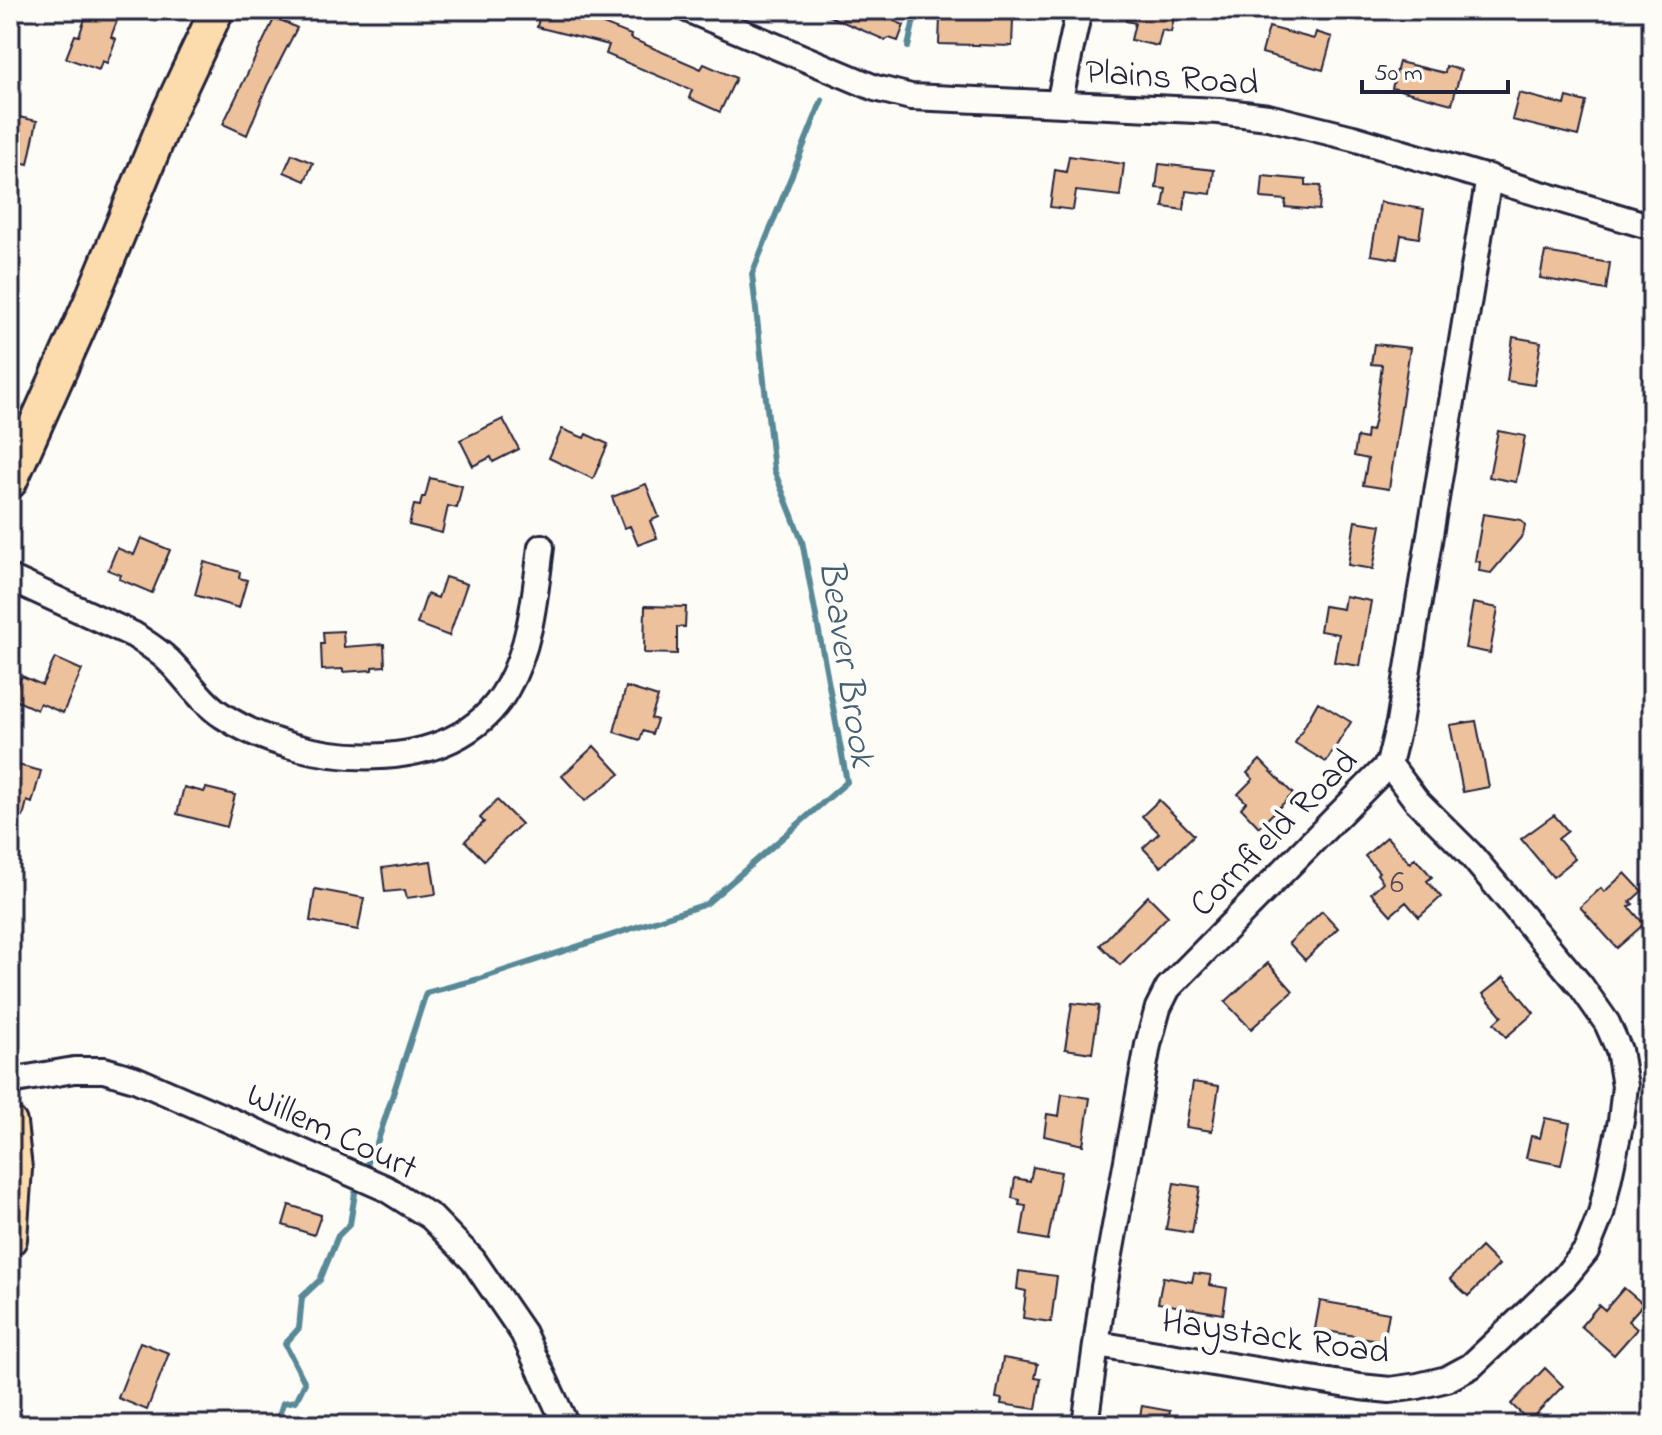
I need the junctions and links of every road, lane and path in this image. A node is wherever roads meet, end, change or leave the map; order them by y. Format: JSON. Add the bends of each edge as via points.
{"nodes":[{"id":1,"x":217,"y":10,"type":"edge"},
{"id":2,"x":689,"y":10,"type":"edge"},
{"id":3,"x":1079,"y":10,"type":"edge"},
{"id":4,"x":1059,"y":103,"type":"junction"},
{"id":5,"x":1489,"y":177,"type":"junction"},
{"id":6,"x":1652,"y":227,"type":"edge"},
{"id":7,"x":21,"y":432,"type":"edge"},
{"id":8,"x":10,"y":482,"type":"edge"},
{"id":9,"x":541,"y":547,"type":"dead end"},
{"id":10,"x":10,"y":578,"type":"edge"},
{"id":11,"x":1389,"y":764,"type":"junction"},
{"id":12,"x":10,"y":1081,"type":"edge"},
{"id":13,"x":10,"y":1123,"type":"edge"},
{"id":14,"x":10,"y":1239,"type":"edge"},
{"id":15,"x":1097,"y":1344,"type":"junction"},
{"id":16,"x":566,"y":1425,"type":"edge"},
{"id":17,"x":1085,"y":1425,"type":"edge"}],
"edges":[{"from":1,"to":7,"type":"main road"},
{"from":2,"to":4,"type":"street","name":"Plains Road","via":[[875,88],[911,97]]},
{"from":3,"to":4,"type":"street"},
{"from":4,"to":5,"type":"street","name":"Plains Road","via":[[1256,115]]},
{"from":5,"to":6,"type":"street","name":"Plains Road"},
{"from":5,"to":11,"type":"street","name":"Cornfield Road"},
{"from":7,"to":8,"type":"main road"},
{"from":9,"to":10,"type":"street","via":[[522,653],[492,710],[442,744],[376,756],[313,752],[241,726],[206,702],[166,658],[134,635]]},
{"from":11,"to":15,"type":"street","name":"Cornfield Road","via":[[1168,988],[1148,1045]]},
{"from":11,"to":15,"type":"street","name":"Haystack Road","via":[[1581,986],[1619,1050],[1625,1086],[1621,1121],[1601,1214],[1586,1251],[1471,1366],[1418,1386],[1360,1387]]},
{"from":12,"to":16,"type":"street","name":"Willem Court","via":[[74,1070],[119,1074],[385,1188],[431,1217],[473,1260],[523,1333]]},
{"from":13,"to":14,"type":"main road","via":[[15,1169]]},
{"from":15,"to":17,"type":"street","name":"Cornfield Road"}]}
